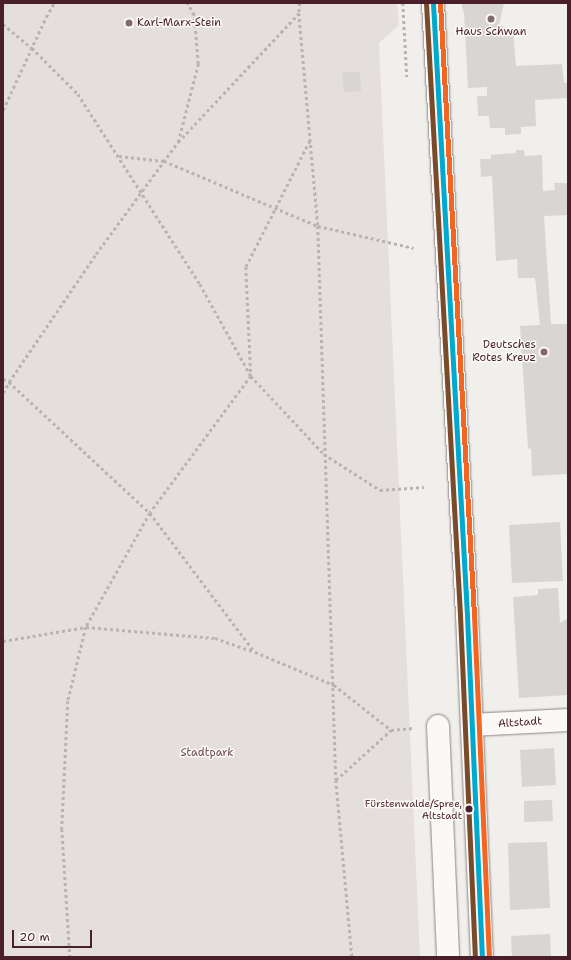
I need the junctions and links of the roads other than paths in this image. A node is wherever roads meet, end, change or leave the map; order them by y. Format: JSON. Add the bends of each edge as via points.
{"nodes":[{"id":1,"x":433,"y":3,"type":"edge"},
{"id":2,"x":568,"y":720,"type":"edge"},
{"id":3,"x":472,"y":725,"type":"junction"},
{"id":4,"x":438,"y":726,"type":"road end"},
{"id":5,"x":448,"y":957,"type":"edge"},
{"id":6,"x":482,"y":957,"type":"edge"}],
"edges":[{"from":1,"to":3,"type":"main road"},
{"from":2,"to":3,"type":"main road","name":"Altstadt"},
{"from":3,"to":6,"type":"main road"},
{"from":4,"to":5,"type":"main road"}]}
